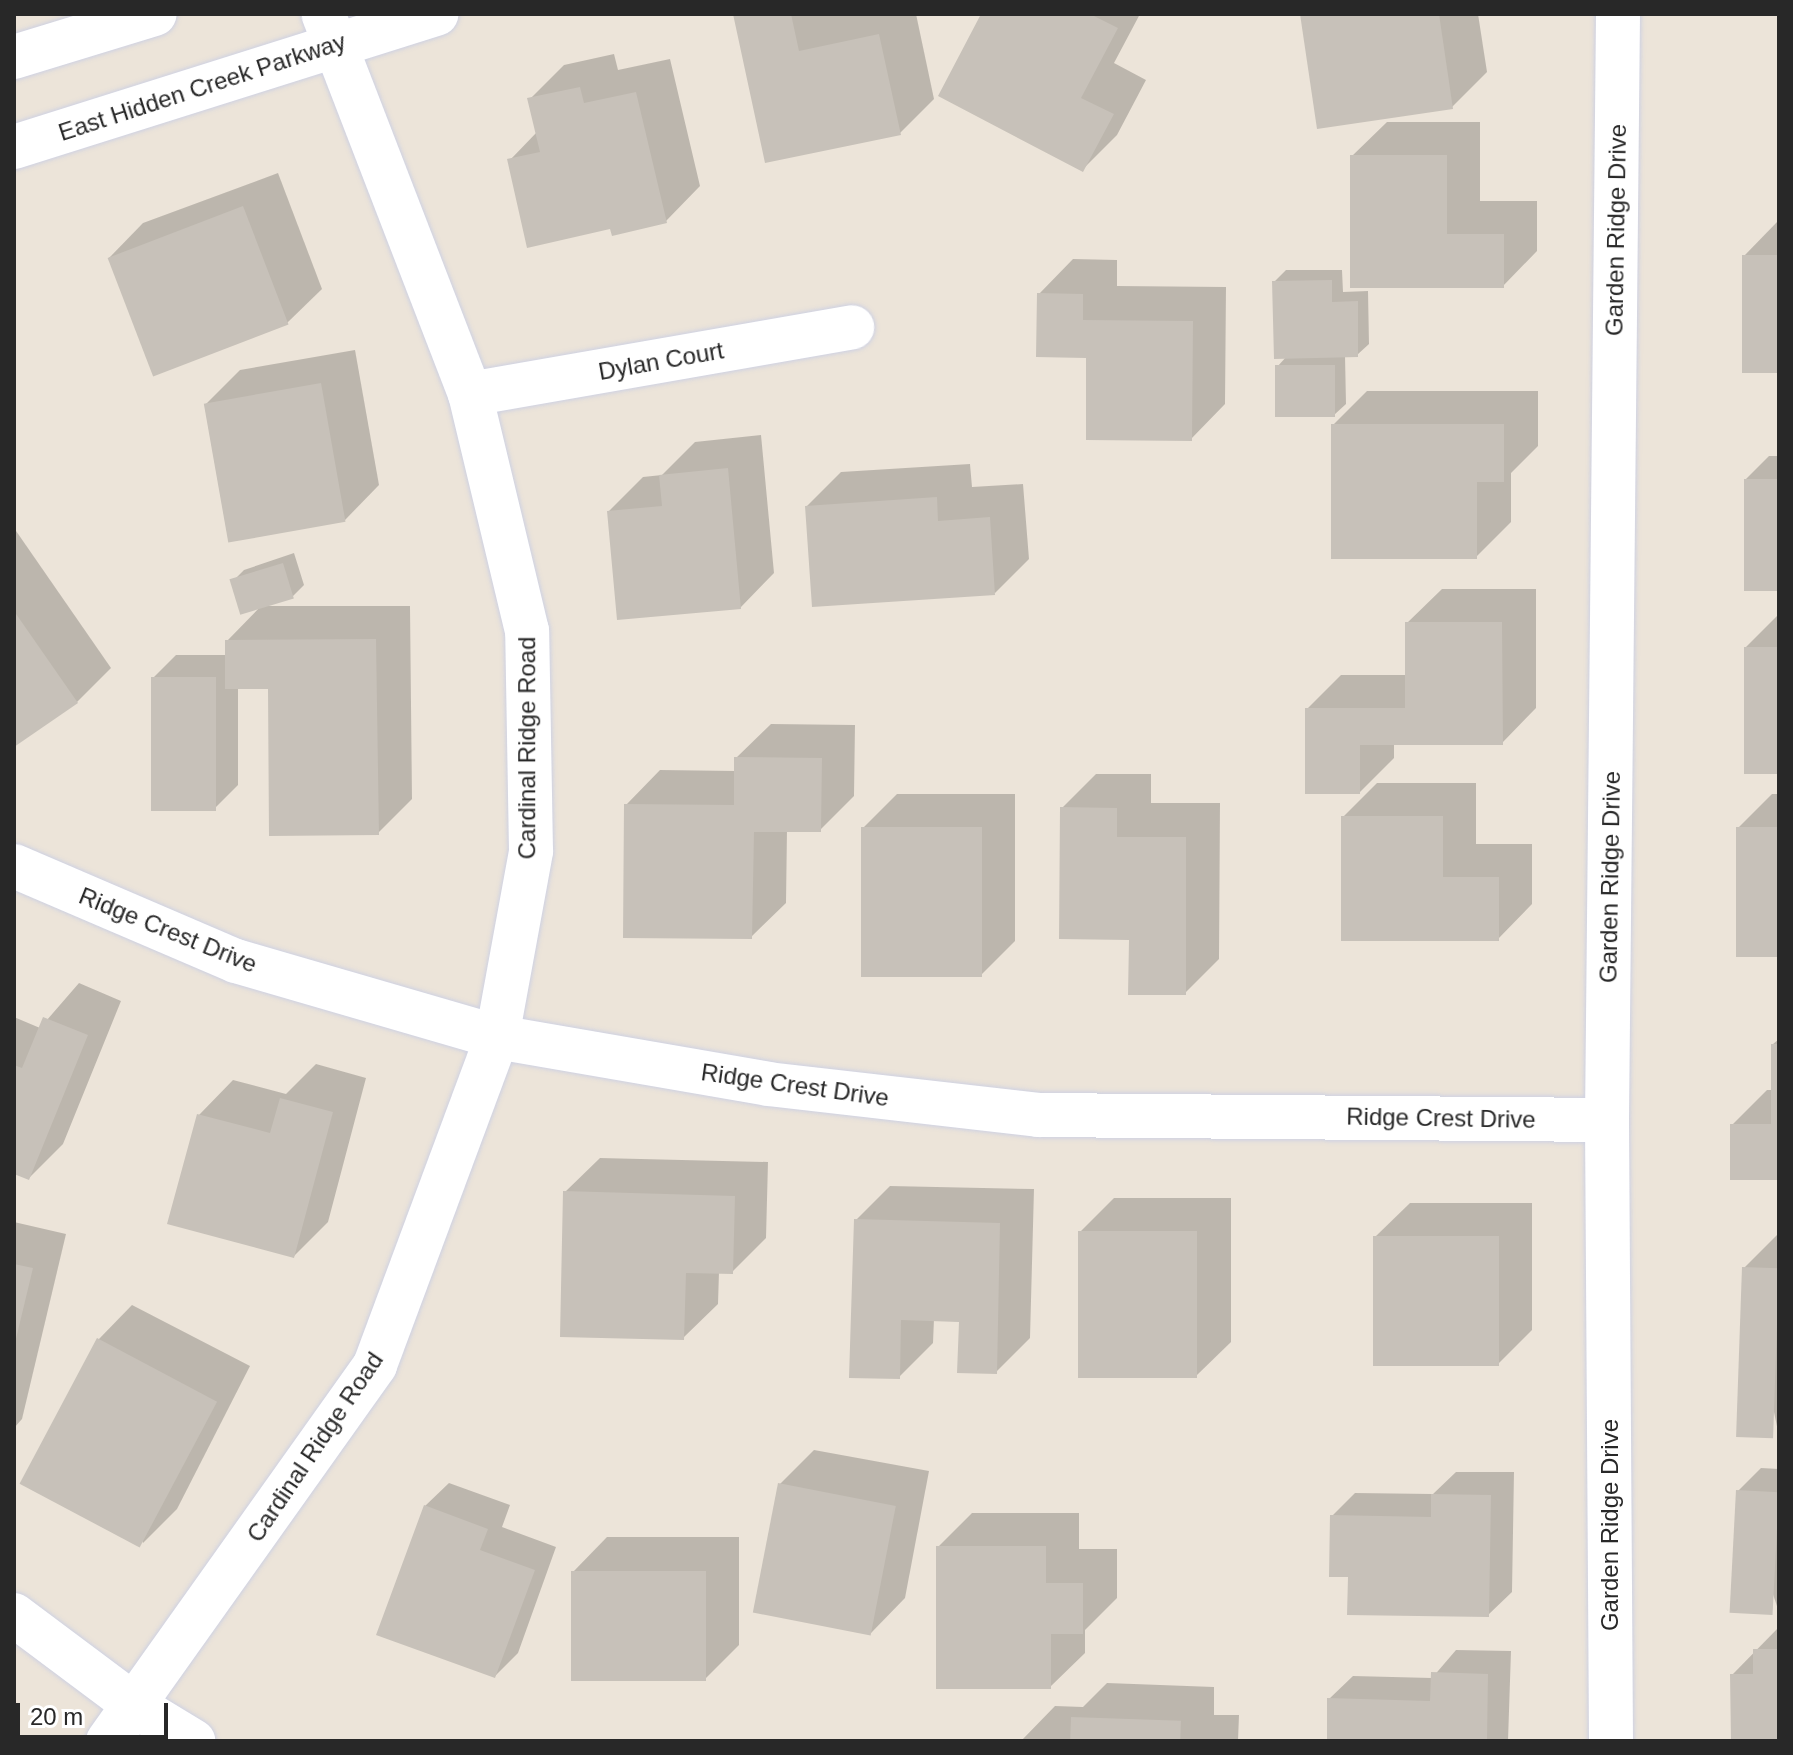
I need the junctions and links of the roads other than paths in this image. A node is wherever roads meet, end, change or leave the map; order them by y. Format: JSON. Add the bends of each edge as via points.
{"nodes":[{"id":1,"x":155,"y":14,"type":"edge"},
{"id":2,"x":437,"y":14,"type":"edge"},
{"id":3,"x":1618,"y":14,"type":"edge"},
{"id":4,"x":328,"y":29,"type":"edge"},
{"id":5,"x":14,"y":57,"type":"edge"},
{"id":6,"x":14,"y":147,"type":"edge"},
{"id":7,"x":852,"y":327,"type":"dead end"},
{"id":8,"x":470,"y":394,"type":"junction"},
{"id":9,"x":14,"y":866,"type":"edge"},
{"id":10,"x":497,"y":1037,"type":"junction"},
{"id":11,"x":1607,"y":1120,"type":"junction"},
{"id":12,"x":14,"y":1615,"type":"edge"},
{"id":13,"x":137,"y":1707,"type":"junction"},
{"id":14,"x":108,"y":1741,"type":"edge"},
{"id":15,"x":193,"y":1741,"type":"edge"},
{"id":16,"x":1611,"y":1741,"type":"edge"}],
"edges":[{"from":1,"to":5,"type":"street"},
{"from":2,"to":4,"type":"street","name":"East Hidden Creek Parkway"},
{"from":3,"to":11,"type":"street","name":"Garden Ridge Drive"},
{"from":4,"to":6,"type":"street","name":"East Hidden Creek Parkway"},
{"from":4,"to":8,"type":"street","name":"Cardinal Ridge Road"},
{"from":7,"to":8,"type":"street","name":"Dylan Court"},
{"from":8,"to":10,"type":"street","name":"Cardinal Ridge Road","via":[[527,631],[531,851]]},
{"from":9,"to":10,"type":"street","name":"Ridge Crest Drive","via":[[236,961]]},
{"from":10,"to":11,"type":"street","name":"Ridge Crest Drive","via":[[768,1084],[1038,1115]]},
{"from":10,"to":13,"type":"street","name":"Cardinal Ridge Road","via":[[375,1365]]},
{"from":11,"to":16,"type":"street","name":"Garden Ridge Drive"},
{"from":12,"to":13,"type":"street"},
{"from":13,"to":14,"type":"street","name":"Cardinal Ridge Road"},
{"from":13,"to":15,"type":"street"}]}
